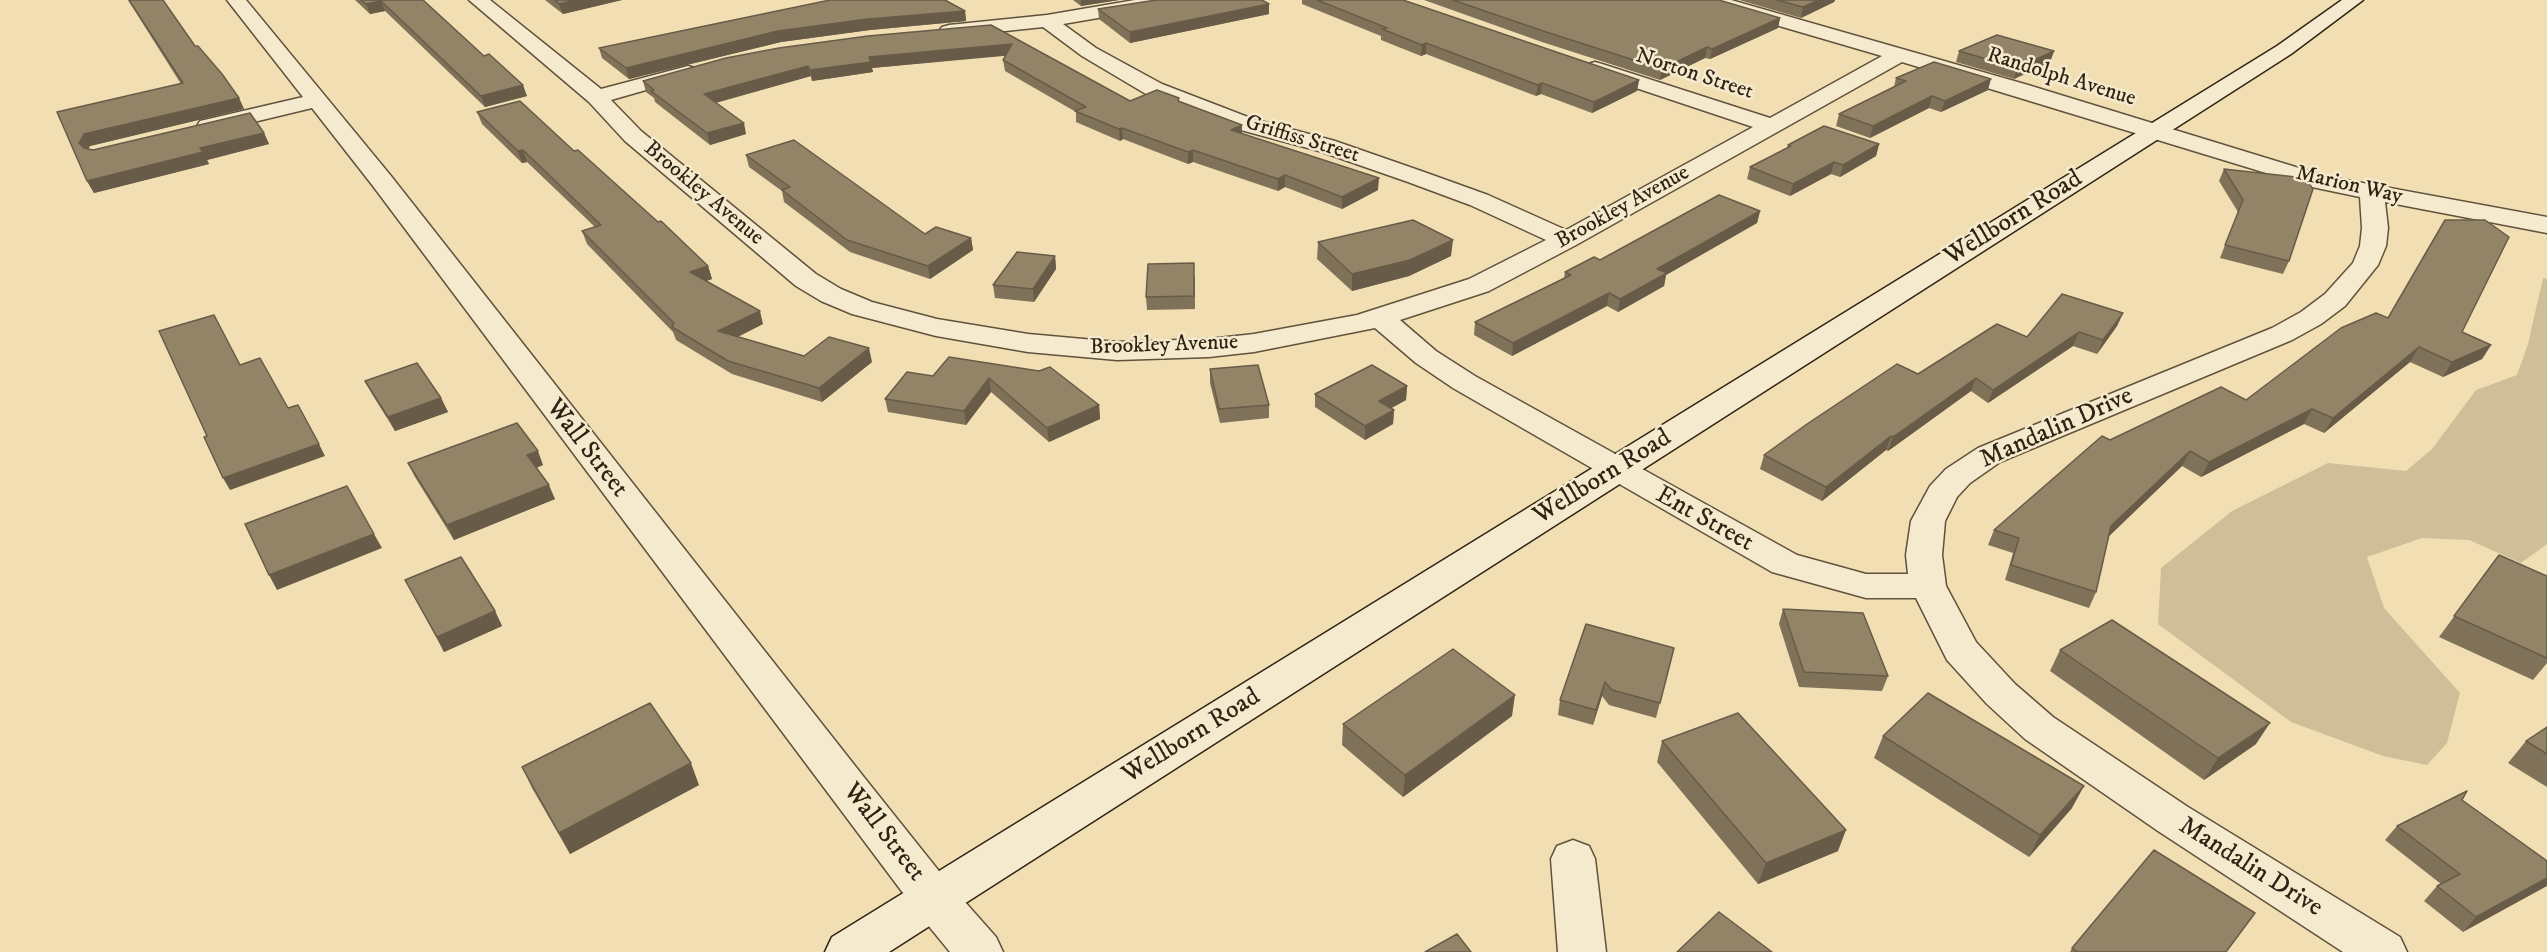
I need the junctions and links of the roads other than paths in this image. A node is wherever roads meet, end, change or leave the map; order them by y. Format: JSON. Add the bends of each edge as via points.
{"nodes":[{"id":1,"x":236,"y":0,"type":"edge"},
{"id":2,"x":512,"y":0,"type":"edge"},
{"id":3,"x":1168,"y":0,"type":"edge"},
{"id":4,"x":1711,"y":0,"type":"edge"},
{"id":5,"x":2354,"y":0,"type":"edge"},
{"id":6,"x":483,"y":3,"type":"edge"},
{"id":7,"x":1047,"y":21,"type":"junction"},
{"id":8,"x":930,"y":32,"type":"edge"},
{"id":9,"x":1899,"y":55,"type":"junction"},
{"id":10,"x":1579,"y":62,"type":"edge"},
{"id":11,"x":704,"y":68,"type":"edge"},
{"id":12,"x":597,"y":97,"type":"junction"},
{"id":13,"x":317,"y":100,"type":"junction"},
{"id":14,"x":1770,"y":125,"type":"junction"},
{"id":15,"x":189,"y":131,"type":"edge"},
{"id":16,"x":2155,"y":131,"type":"junction"},
{"id":17,"x":2372,"y":192,"type":"junction"},
{"id":18,"x":2547,"y":225,"type":"edge"},
{"id":19,"x":1567,"y":240,"type":"junction"},
{"id":20,"x":1380,"y":318,"type":"junction"},
{"id":21,"x":1615,"y":469,"type":"junction"},
{"id":22,"x":1928,"y":586,"type":"junction"},
{"id":23,"x":1574,"y":859,"type":"dead end"},
{"id":24,"x":934,"y":899,"type":"junction"},
{"id":25,"x":849,"y":952,"type":"edge"},
{"id":26,"x":979,"y":952,"type":"edge"},
{"id":27,"x":1582,"y":952,"type":"edge"},
{"id":28,"x":2382,"y":952,"type":"edge"}],
"edges":[{"from":1,"to":13,"type":"street","name":"Wall Street"},
{"from":2,"to":6,"type":"street"},
{"from":3,"to":7,"type":"street"},
{"from":4,"to":9,"type":"street","name":"Randolph Avenue"},
{"from":5,"to":16,"type":"street","name":"Wellborn Road","via":[[2284,50]]},
{"from":6,"to":12,"type":"street","name":"Brookley Avenue"},
{"from":7,"to":8,"type":"street"},
{"from":7,"to":19,"type":"street","name":"Griffiss Street","via":[[1089,52],[1154,89],[1245,124],[1327,146],[1479,200]]},
{"from":9,"to":14,"type":"street","name":"Brookley Avenue"},
{"from":9,"to":16,"type":"street","name":"Randolph Avenue"},
{"from":10,"to":14,"type":"street","name":"Norton Street"},
{"from":11,"to":12,"type":"street"},
{"from":12,"to":20,"type":"street","name":"Brookley Avenue","via":[[633,136],[806,280],[831,295],[897,318],[1028,343],[1117,351],[1254,343]]},
{"from":13,"to":15,"type":"street"},
{"from":13,"to":24,"type":"street","name":"Wall Street"},
{"from":14,"to":19,"type":"street","name":"Brookley Avenue"},
{"from":16,"to":17,"type":"street","name":"Marion Way","via":[[2322,182]]},
{"from":16,"to":21,"type":"street","name":"Wellborn Road"},
{"from":17,"to":18,"type":"street","name":"Marion Way"},
{"from":17,"to":22,"type":"street","name":"Mandalin Drive","via":[[2375,228],[2365,265],[2335,300],[2311,318],[2282,334],[1989,455],[1958,476],[1942,493],[1928,521],[1924,555]]},
{"from":19,"to":20,"type":"street","name":"Brookley Avenue","via":[[1479,285]]},
{"from":20,"to":21,"type":"street","name":"Ent Street","via":[[1426,357],[1464,382]]},
{"from":21,"to":22,"type":"street","name":"Ent Street","via":[[1785,564],[1866,586]]},
{"from":21,"to":24,"type":"street","name":"Wellborn Road"},
{"from":22,"to":28,"type":"street","name":"Mandalin Drive","via":[[1961,650],[2039,728]]},
{"from":23,"to":27,"type":"street"},
{"from":24,"to":25,"type":"street","name":"Wellborn Road"},
{"from":24,"to":26,"type":"street","name":"Wall Street"}]}
